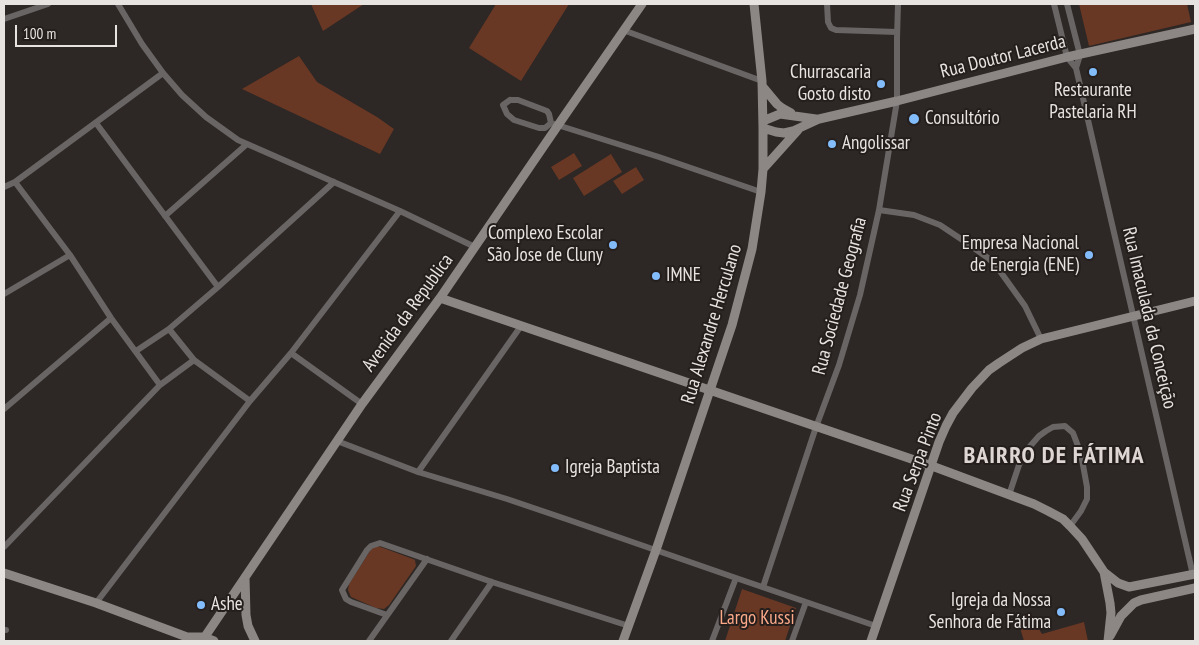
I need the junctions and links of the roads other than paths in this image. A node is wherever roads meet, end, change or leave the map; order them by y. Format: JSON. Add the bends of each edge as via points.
{"nodes":[{"id":1,"x":48,"y":4,"type":"edge"},
{"id":2,"x":118,"y":4,"type":"edge"},
{"id":3,"x":642,"y":4,"type":"edge"},
{"id":4,"x":754,"y":4,"type":"edge"},
{"id":5,"x":827,"y":4,"type":"edge"},
{"id":6,"x":898,"y":4,"type":"edge"},
{"id":7,"x":1054,"y":4,"type":"edge"},
{"id":8,"x":1068,"y":4,"type":"edge"},
{"id":9,"x":4,"y":20,"type":"edge"},
{"id":10,"x":1195,"y":29,"type":"edge"},
{"id":11,"x":623,"y":30,"type":"junction"},
{"id":12,"x":897,"y":32,"type":"junction"},
{"id":13,"x":1080,"y":54,"type":"junction"},
{"id":14,"x":1067,"y":57,"type":"junction"},
{"id":15,"x":1076,"y":68,"type":"junction"},
{"id":16,"x":163,"y":73,"type":"junction"},
{"id":17,"x":762,"y":84,"type":"junction"},
{"id":18,"x":897,"y":101,"type":"junction"},
{"id":19,"x":798,"y":116,"type":"junction"},
{"id":20,"x":819,"y":119,"type":"junction"},
{"id":21,"x":96,"y":123,"type":"junction"},
{"id":22,"x":554,"y":124,"type":"junction"},
{"id":23,"x":763,"y":124,"type":"junction"},
{"id":24,"x":802,"y":126,"type":"junction"},
{"id":25,"x":247,"y":144,"type":"junction"},
{"id":26,"x":763,"y":169,"type":"junction"},
{"id":27,"x":15,"y":182,"type":"junction"},
{"id":28,"x":334,"y":182,"type":"junction"},
{"id":29,"x":4,"y":187,"type":"edge"},
{"id":30,"x":760,"y":192,"type":"junction"},
{"id":31,"x":879,"y":210,"type":"junction"},
{"id":32,"x":400,"y":211,"type":"junction"},
{"id":33,"x":165,"y":216,"type":"junction"},
{"id":34,"x":475,"y":247,"type":"junction"},
{"id":35,"x":70,"y":255,"type":"junction"},
{"id":36,"x":218,"y":287,"type":"junction"},
{"id":37,"x":4,"y":294,"type":"edge"},
{"id":38,"x":440,"y":298,"type":"junction"},
{"id":39,"x":1195,"y":302,"type":"edge"},
{"id":40,"x":1133,"y":316,"type":"junction"},
{"id":41,"x":111,"y":318,"type":"junction"},
{"id":42,"x":521,"y":326,"type":"junction"},
{"id":43,"x":169,"y":329,"type":"junction"},
{"id":44,"x":1041,"y":340,"type":"junction"},
{"id":45,"x":136,"y":351,"type":"junction"},
{"id":46,"x":291,"y":353,"type":"junction"},
{"id":47,"x":194,"y":360,"type":"junction"},
{"id":48,"x":160,"y":385,"type":"junction"},
{"id":49,"x":710,"y":390,"type":"junction"},
{"id":50,"x":250,"y":402,"type":"junction"},
{"id":51,"x":362,"y":404,"type":"junction"},
{"id":52,"x":4,"y":409,"type":"edge"},
{"id":53,"x":816,"y":427,"type":"junction"},
{"id":54,"x":337,"y":441,"type":"junction"},
{"id":55,"x":932,"y":466,"type":"junction"},
{"id":56,"x":418,"y":472,"type":"junction"},
{"id":57,"x":1009,"y":495,"type":"junction"},
{"id":58,"x":1070,"y":526,"type":"junction"},
{"id":59,"x":4,"y":547,"type":"edge"},
{"id":60,"x":656,"y":550,"type":"junction"},
{"id":61,"x":426,"y":559,"type":"junction"},
{"id":62,"x":1104,"y":572,"type":"junction"},
{"id":63,"x":4,"y":573,"type":"edge"},
{"id":64,"x":1194,"y":575,"type":"edge"},
{"id":65,"x":245,"y":576,"type":"junction"},
{"id":66,"x":736,"y":578,"type":"junction"},
{"id":67,"x":492,"y":582,"type":"junction"},
{"id":68,"x":763,"y":587,"type":"junction"},
{"id":69,"x":1195,"y":588,"type":"edge"},
{"id":70,"x":806,"y":602,"type":"junction"},
{"id":71,"x":96,"y":603,"type":"junction"},
{"id":72,"x":387,"y":615,"type":"junction"},
{"id":73,"x":629,"y":626,"type":"junction"},
{"id":74,"x":876,"y":626,"type":"junction"},
{"id":75,"x":189,"y":639,"type":"edge"},
{"id":76,"x":203,"y":639,"type":"edge"},
{"id":77,"x":214,"y":641,"type":"edge"},
{"id":78,"x":255,"y":641,"type":"edge"},
{"id":79,"x":369,"y":641,"type":"edge"},
{"id":80,"x":451,"y":641,"type":"edge"},
{"id":81,"x":624,"y":641,"type":"edge"},
{"id":82,"x":712,"y":641,"type":"edge"},
{"id":83,"x":792,"y":641,"type":"edge"},
{"id":84,"x":871,"y":641,"type":"edge"},
{"id":85,"x":1108,"y":641,"type":"edge"}],
"edges":[{"from":1,"to":9,"type":"street"},
{"from":2,"to":16,"type":"street"},
{"from":3,"to":11,"type":"street","name":"Avenida da Republica"},
{"from":4,"to":17,"type":"street","name":"Rua Alexandre Herculano"},
{"from":5,"to":12,"type":"street","via":[[831,28]]},
{"from":6,"to":12,"type":"street","name":"Rua Sociedade Geografia"},
{"from":7,"to":14,"type":"street","name":"Rua Imaculada da Conceição"},
{"from":8,"to":13,"type":"street","name":"Rua Imaculada da Conceição"},
{"from":10,"to":13,"type":"street","name":"Rua Doutor Lacerda"},
{"from":11,"to":17,"type":"street"},
{"from":11,"to":22,"type":"street","name":"Avenida da Republica"},
{"from":12,"to":18,"type":"street","name":"Rua Sociedade Geografia"},
{"from":13,"to":14,"type":"street","name":"Rua Doutor Lacerda"},
{"from":13,"to":15,"type":"street","name":"Rua Imaculada da Conceição"},
{"from":14,"to":15,"type":"street","name":"Rua Imaculada da Conceição"},
{"from":14,"to":18,"type":"street","name":"Rua Doutor Lacerda"},
{"from":15,"to":40,"type":"street","name":"Rua Imaculada da Conceição"},
{"from":16,"to":21,"type":"street"},
{"from":16,"to":25,"type":"street","via":[[206,117]]},
{"from":17,"to":19,"type":"street","via":[[782,108]]},
{"from":17,"to":23,"type":"street","name":"Rua Alexandre Herculano"},
{"from":18,"to":20,"type":"street","name":"Rua Doutor Lacerda"},
{"from":18,"to":31,"type":"street","name":"Rua Sociedade Geografia"},
{"from":19,"to":20,"type":"street","name":"Rua Doutor Lacerda"},
{"from":19,"to":23,"type":"street","name":"Rua Doutor Lacerda","via":[[780,114]]},
{"from":20,"to":24,"type":"street","name":"Rua Doutor Lacerda"},
{"from":21,"to":27,"type":"street"},
{"from":21,"to":33,"type":"street"},
{"from":22,"to":22,"type":"street","via":[[547,111],[530,104],[510,100],[503,105],[506,114],[530,126],[544,128]]},
{"from":22,"to":30,"type":"street"},
{"from":22,"to":34,"type":"street","name":"Avenida da Republica"},
{"from":23,"to":24,"type":"street","name":"Rua Doutor Lacerda","via":[[784,133]]},
{"from":23,"to":26,"type":"street","name":"Rua Alexandre Herculano"},
{"from":24,"to":26,"type":"street"},
{"from":25,"to":28,"type":"street"},
{"from":25,"to":33,"type":"street"},
{"from":26,"to":30,"type":"street","name":"Rua Alexandre Herculano"},
{"from":27,"to":29,"type":"street"},
{"from":27,"to":35,"type":"street"},
{"from":28,"to":32,"type":"street"},
{"from":28,"to":36,"type":"street"},
{"from":30,"to":49,"type":"street","name":"Rua Alexandre Herculano","via":[[743,285]]},
{"from":31,"to":44,"type":"street","via":[[914,215],[940,226],[988,258],[1025,306]]},
{"from":31,"to":53,"type":"street","name":"Rua Sociedade Geografia","via":[[855,316]]},
{"from":32,"to":34,"type":"street"},
{"from":32,"to":46,"type":"street"},
{"from":33,"to":36,"type":"street"},
{"from":34,"to":38,"type":"street","name":"Avenida da Republica"},
{"from":35,"to":37,"type":"street"},
{"from":35,"to":41,"type":"street"},
{"from":36,"to":43,"type":"street"},
{"from":38,"to":42,"type":"street"},
{"from":38,"to":51,"type":"street","name":"Avenida da Republica"},
{"from":39,"to":40,"type":"street","name":"Rua Serpa Pinto"},
{"from":40,"to":44,"type":"street","name":"Rua Serpa Pinto"},
{"from":40,"to":64,"type":"street","name":"Rua Imaculada da Conceição"},
{"from":41,"to":45,"type":"street"},
{"from":41,"to":52,"type":"street"},
{"from":42,"to":49,"type":"street"},
{"from":42,"to":56,"type":"street"},
{"from":43,"to":45,"type":"street"},
{"from":43,"to":47,"type":"street"},
{"from":44,"to":55,"type":"street","name":"Rua Serpa Pinto","via":[[999,363],[972,388],[946,426]]},
{"from":45,"to":48,"type":"street"},
{"from":46,"to":50,"type":"street"},
{"from":46,"to":51,"type":"street"},
{"from":47,"to":48,"type":"street"},
{"from":47,"to":50,"type":"street"},
{"from":48,"to":59,"type":"street"},
{"from":49,"to":53,"type":"street"},
{"from":49,"to":60,"type":"street","name":"Rua Alexandre Herculano"},
{"from":50,"to":71,"type":"street"},
{"from":51,"to":54,"type":"street","name":"Avenida da Republica"},
{"from":53,"to":55,"type":"street"},
{"from":53,"to":68,"type":"street","name":"Rua Sociedade Geografia"},
{"from":54,"to":56,"type":"street"},
{"from":54,"to":65,"type":"street","name":"Avenida da Republica"},
{"from":55,"to":57,"type":"street"},
{"from":55,"to":74,"type":"street","name":"Rua Serpa Pinto"},
{"from":56,"to":60,"type":"street"},
{"from":57,"to":58,"type":"street","via":[[1048,511]]},
{"from":57,"to":58,"type":"street","via":[[1025,452],[1046,431],[1065,426],[1073,433],[1081,454],[1087,487],[1087,499]]},
{"from":58,"to":62,"type":"street"},
{"from":60,"to":66,"type":"street"},
{"from":60,"to":73,"type":"street","name":"Rua Alexandre Herculano"},
{"from":61,"to":67,"type":"street"},
{"from":61,"to":72,"type":"street"},
{"from":61,"to":72,"type":"street","via":[[380,543],[367,550],[342,590],[351,602]]},
{"from":62,"to":64,"type":"street","via":[[1129,587]]},
{"from":62,"to":85,"type":"street","via":[[1111,612]]},
{"from":63,"to":71,"type":"street"},
{"from":65,"to":76,"type":"street","name":"Avenida da Republica"},
{"from":65,"to":78,"type":"street","via":[[246,614]]},
{"from":66,"to":68,"type":"street"},
{"from":66,"to":82,"type":"street"},
{"from":67,"to":73,"type":"street"},
{"from":67,"to":80,"type":"street"},
{"from":68,"to":70,"type":"street"},
{"from":69,"to":85,"type":"street","via":[[1134,604],[1121,616]]},
{"from":70,"to":74,"type":"street"},
{"from":70,"to":83,"type":"street"},
{"from":71,"to":75,"type":"street"},
{"from":72,"to":79,"type":"street"},
{"from":73,"to":81,"type":"street","name":"Rua Alexandre Herculano"},
{"from":74,"to":84,"type":"street","name":"Rua Serpa Pinto"},
{"from":75,"to":76,"type":"street"},
{"from":76,"to":77,"type":"street"}]}
